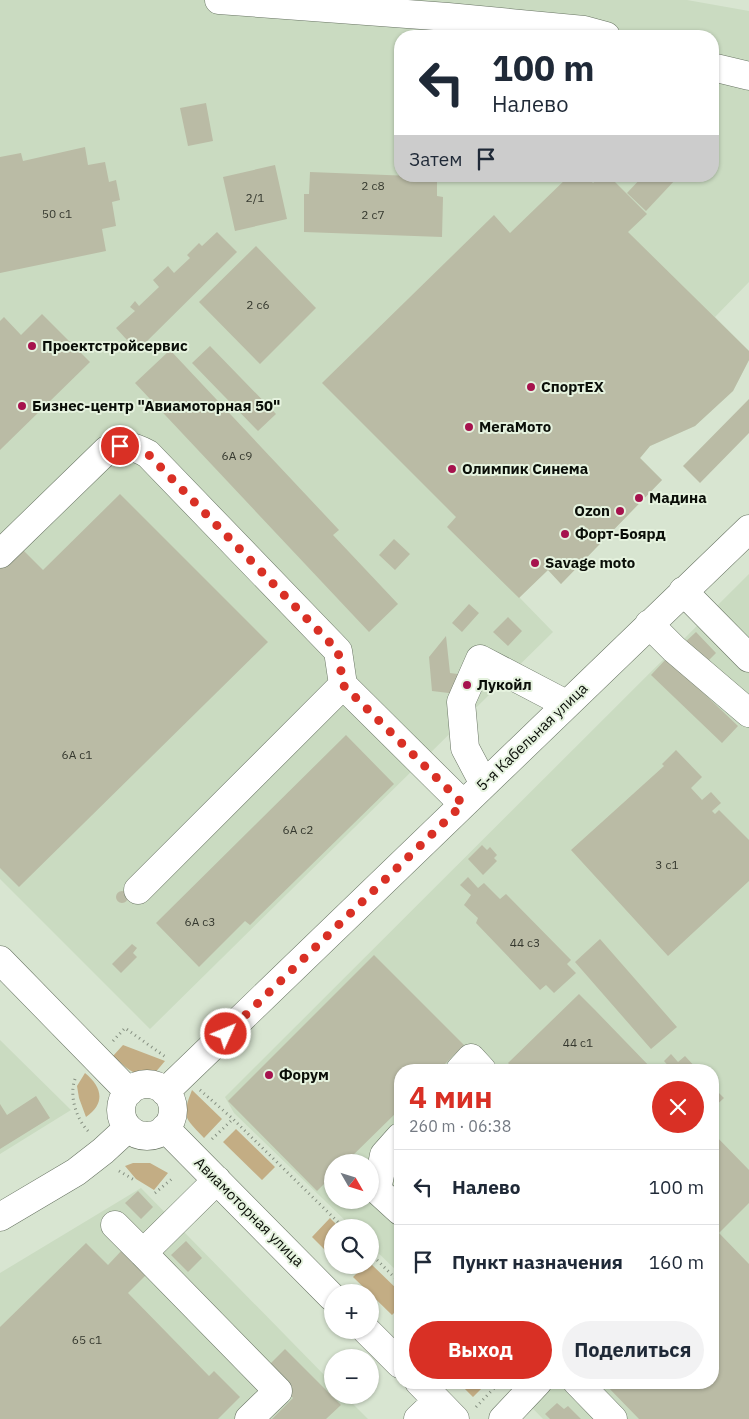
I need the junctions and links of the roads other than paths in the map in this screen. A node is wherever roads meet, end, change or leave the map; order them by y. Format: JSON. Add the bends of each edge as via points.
{"nodes":[{"id":1,"x":219,"y":0,"type":"edge"},
{"id":2,"x":584,"y":30,"type":"edge"},
{"id":3,"x":719,"y":68,"type":"edge"},
{"id":4,"x":749,"y":76,"type":"edge"},
{"id":5,"x":749,"y":529,"type":"edge"},
{"id":6,"x":0,"y":554,"type":"edge"},
{"id":7,"x":683,"y":592,"type":"junction"},
{"id":8,"x":649,"y":624,"type":"junction"},
{"id":9,"x":749,"y":658,"type":"edge"},
{"id":10,"x":343,"y":685,"type":"junction"},
{"id":11,"x":566,"y":704,"type":"junction"},
{"id":12,"x":749,"y":713,"type":"edge"},
{"id":13,"x":484,"y":784,"type":"junction"},
{"id":14,"x":463,"y":804,"type":"junction"},
{"id":15,"x":138,"y":890,"type":"dead end"},
{"id":16,"x":0,"y":960,"type":"edge"},
{"id":17,"x":466,"y":1064,"type":"edge"},
{"id":18,"x":476,"y":1064,"type":"edge"},
{"id":19,"x":129,"y":1092,"type":"junction"},
{"id":20,"x":165,"y":1092,"type":"junction"},
{"id":21,"x":128,"y":1128,"type":"junction"},
{"id":22,"x":165,"y":1128,"type":"junction"},
{"id":23,"x":394,"y":1144,"type":"edge"},
{"id":24,"x":217,"y":1180,"type":"junction"},
{"id":25,"x":394,"y":1206,"type":"edge"},
{"id":26,"x":0,"y":1217,"type":"edge"},
{"id":27,"x":115,"y":1225,"type":"dead end"},
{"id":28,"x":143,"y":1253,"type":"junction"},
{"id":29,"x":324,"y":1288,"type":"edge"},
{"id":30,"x":375,"y":1339,"type":"edge"},
{"id":31,"x":394,"y":1358,"type":"edge"},
{"id":32,"x":531,"y":1389,"type":"edge"},
{"id":33,"x":584,"y":1389,"type":"edge"},
{"id":34,"x":249,"y":1419,"type":"edge"},
{"id":35,"x":503,"y":1419,"type":"edge"},
{"id":36,"x":613,"y":1419,"type":"edge"}],
"edges":[{"from":1,"to":2,"type":"street"},
{"from":3,"to":4,"type":"street"},
{"from":5,"to":7,"type":"street","name":"5-я Кабельная улица"},
{"from":6,"to":10,"type":"street","via":[[107,450],[136,446],[148,454],[338,651]]},
{"from":7,"to":8,"type":"street","name":"5-я Кабельная улица"},
{"from":7,"to":9,"type":"street"},
{"from":8,"to":11,"type":"street","name":"5-я Кабельная улица"},
{"from":8,"to":12,"type":"street"},
{"from":10,"to":14,"type":"street"},
{"from":10,"to":15,"type":"street"},
{"from":11,"to":13,"type":"street","name":"5-я Кабельная улица"},
{"from":11,"to":13,"type":"street","via":[[480,659],[461,702],[465,748]]},
{"from":13,"to":14,"type":"street","name":"5-я Кабельная улица"},
{"from":14,"to":20,"type":"street","name":"5-я Кабельная улица"},
{"from":16,"to":19,"type":"street"},
{"from":17,"to":18,"type":"street","via":[[471,1058]]},
{"from":19,"to":20,"type":"street","via":[[136,1087],[151,1085]]},
{"from":19,"to":21,"type":"street","via":[[121,1114]]},
{"from":20,"to":22,"type":"street","via":[[173,1106],[173,1114]]},
{"from":21,"to":22,"type":"street","via":[[142,1136],[159,1134]]},
{"from":21,"to":26,"type":"street","via":[[76,1172]]},
{"from":22,"to":24,"type":"street","name":"Авиамоторная улица"},
{"from":23,"to":25,"type":"street","via":[[384,1155],[377,1190]]},
{"from":24,"to":28,"type":"street"},
{"from":24,"to":29,"type":"street","name":"Авиамоторная улица"},
{"from":27,"to":28,"type":"street"},
{"from":28,"to":34,"type":"street","via":[[278,1391]]},
{"from":30,"to":31,"type":"street"},
{"from":32,"to":35,"type":"street"},
{"from":33,"to":36,"type":"street"}]}
